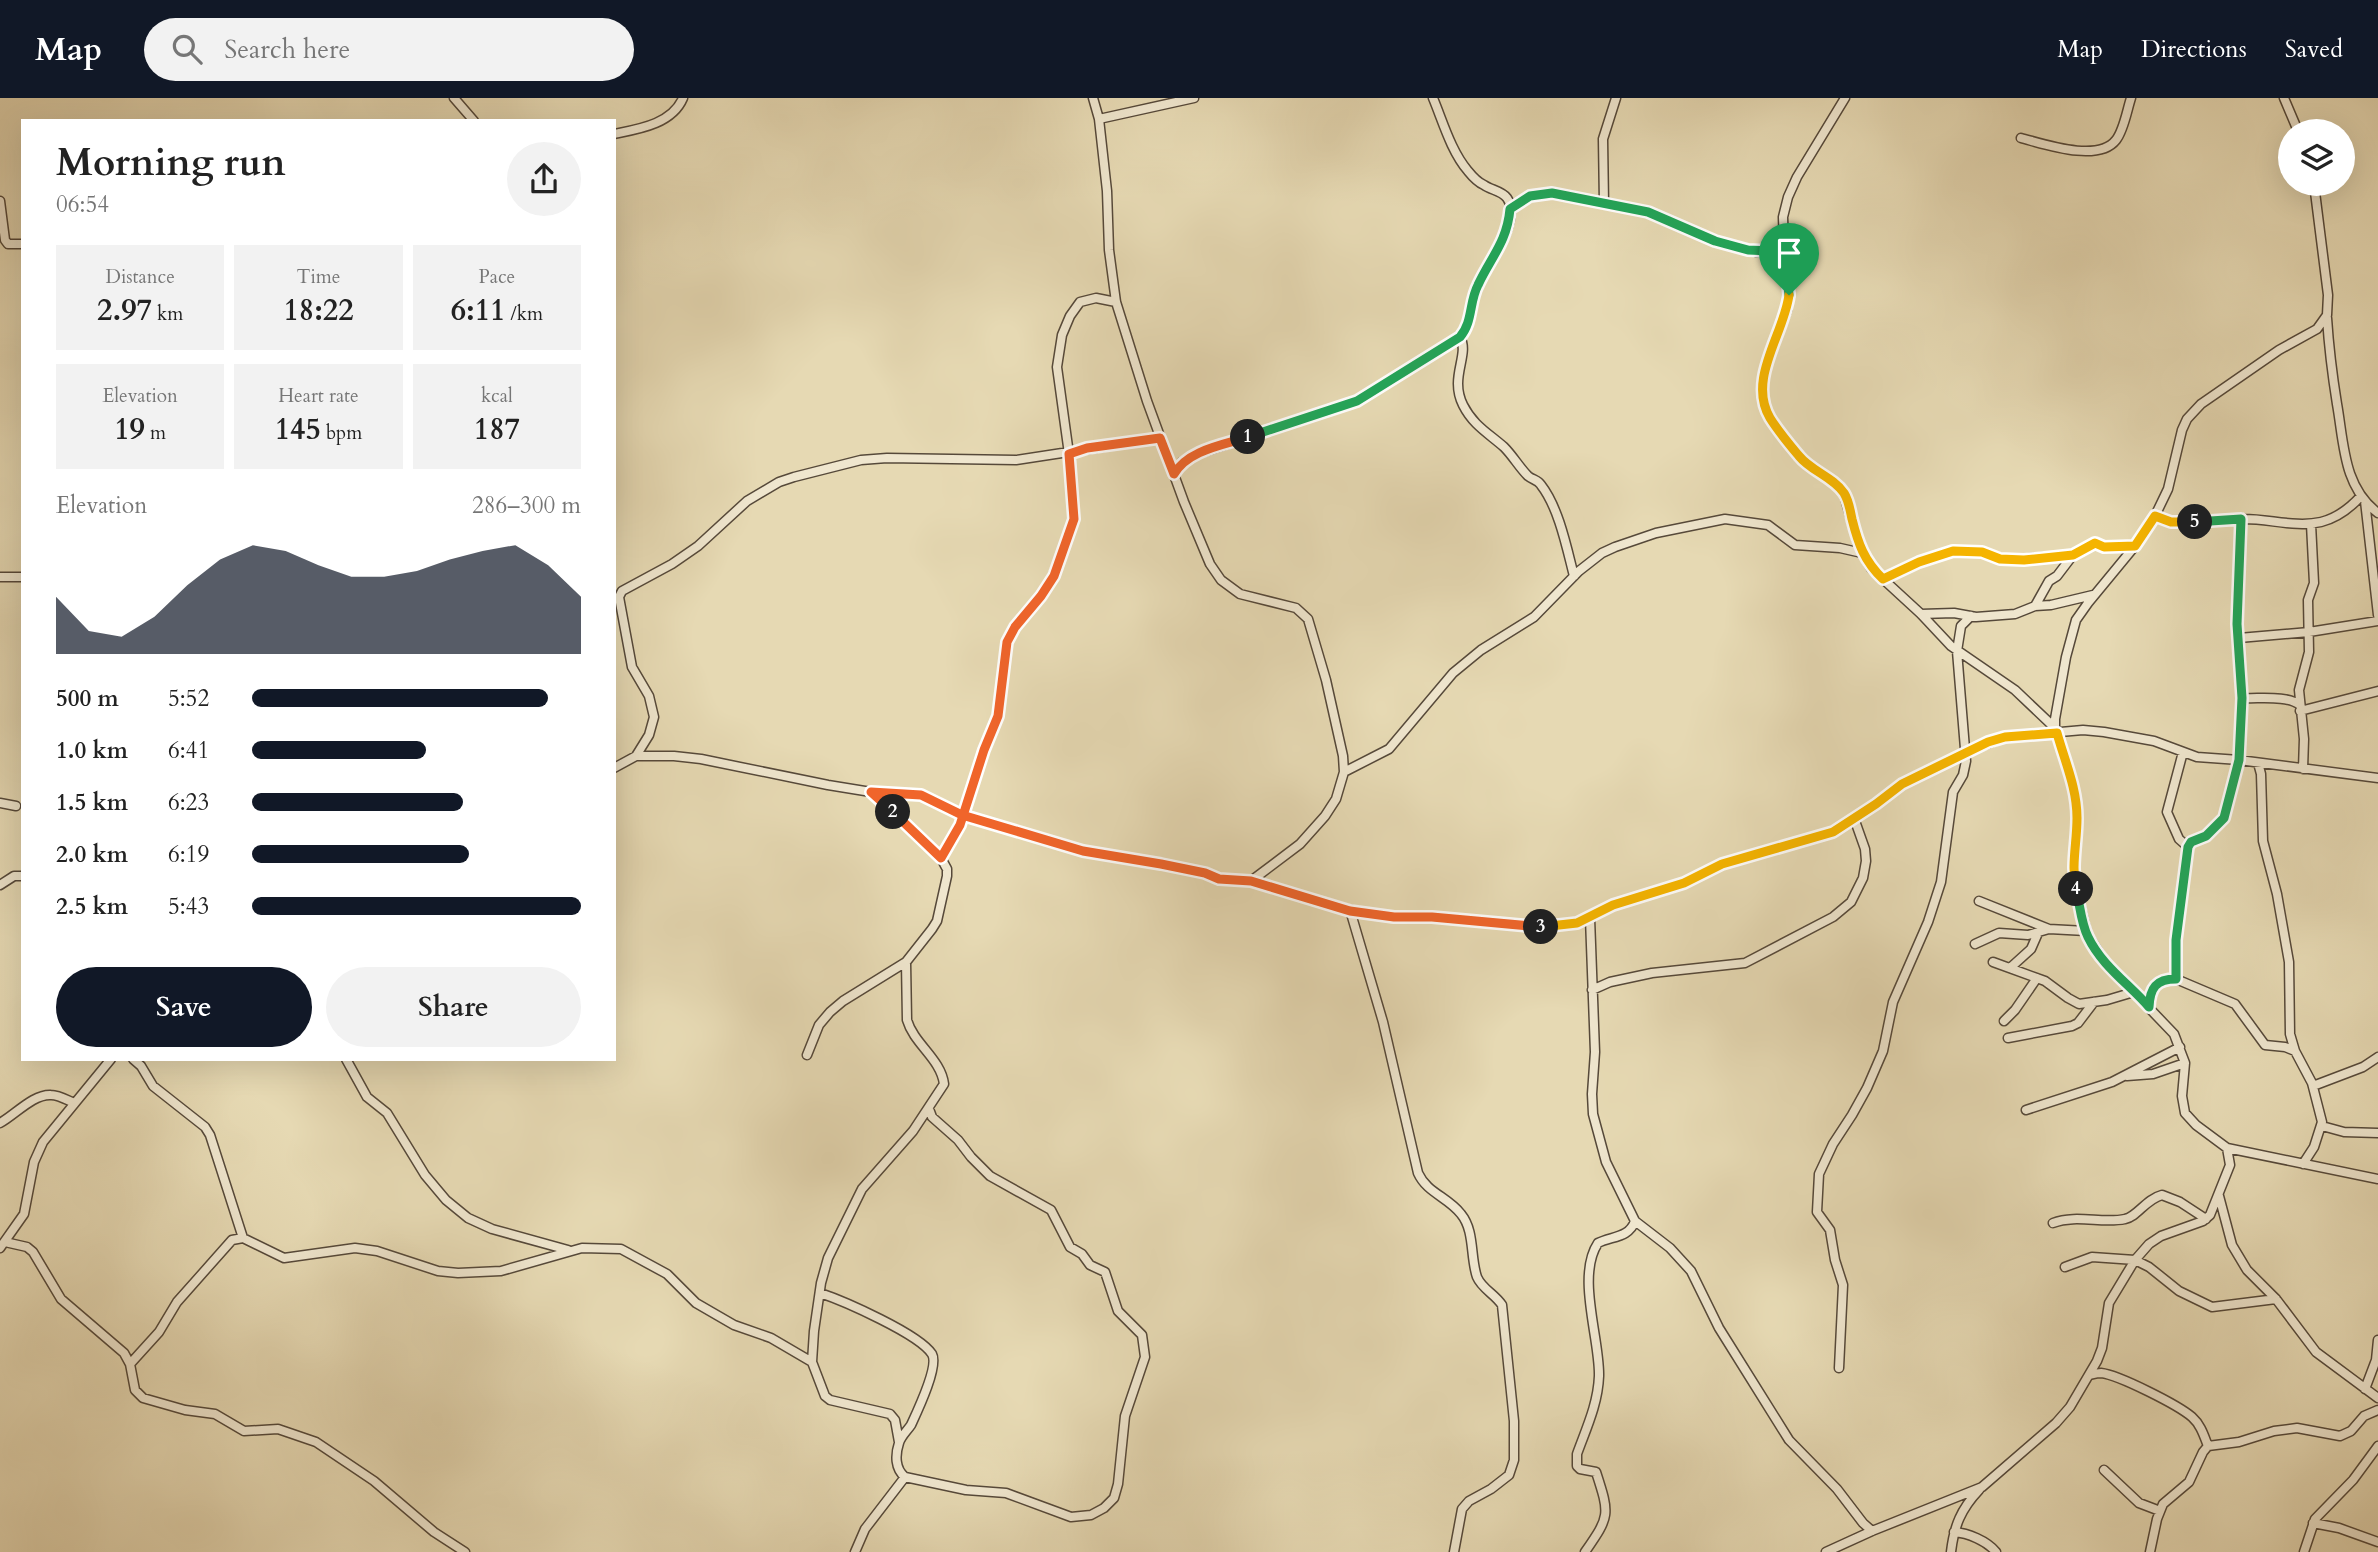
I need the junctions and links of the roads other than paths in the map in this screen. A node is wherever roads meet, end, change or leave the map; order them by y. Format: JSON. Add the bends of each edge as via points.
{"nodes":[{"id":1,"x":454,"y":98,"type":"edge"},
{"id":2,"x":683,"y":98,"type":"edge"},
{"id":3,"x":1093,"y":98,"type":"edge"},
{"id":4,"x":1194,"y":98,"type":"edge"},
{"id":5,"x":1433,"y":98,"type":"edge"},
{"id":6,"x":1616,"y":98,"type":"edge"},
{"id":7,"x":1845,"y":98,"type":"edge"},
{"id":8,"x":2131,"y":98,"type":"edge"},
{"id":9,"x":2284,"y":98,"type":"edge"},
{"id":10,"x":472,"y":119,"type":"edge"},
{"id":11,"x":1099,"y":119,"type":"junction"},
{"id":12,"x":2293,"y":119,"type":"edge"},
{"id":13,"x":616,"y":134,"type":"edge"},
{"id":14,"x":2021,"y":138,"type":"dead end"},
{"id":15,"x":2316,"y":196,"type":"edge"},
{"id":16,"x":0,"y":201,"type":"edge"},
{"id":17,"x":1604,"y":204,"type":"junction"},
{"id":18,"x":1510,"y":209,"type":"junction"},
{"id":19,"x":1784,"y":243,"type":"junction"},
{"id":20,"x":21,"y":244,"type":"edge"},
{"id":21,"x":1116,"y":302,"type":"junction"},
{"id":22,"x":2327,"y":315,"type":"junction"},
{"id":23,"x":1460,"y":337,"type":"junction"},
{"id":24,"x":1160,"y":438,"type":"junction"},
{"id":25,"x":1069,"y":454,"type":"junction"},
{"id":26,"x":1174,"y":474,"type":"junction"},
{"id":27,"x":2363,"y":499,"type":"junction"},
{"id":28,"x":2378,"y":513,"type":"edge"},
{"id":29,"x":2155,"y":516,"type":"junction"},
{"id":30,"x":2241,"y":519,"type":"junction"},
{"id":31,"x":2311,"y":524,"type":"junction"},
{"id":32,"x":2135,"y":546,"type":"junction"},
{"id":33,"x":1862,"y":553,"type":"junction"},
{"id":34,"x":2073,"y":555,"type":"junction"},
{"id":35,"x":1574,"y":576,"type":"junction"},
{"id":36,"x":0,"y":577,"type":"edge"},
{"id":37,"x":21,"y":577,"type":"edge"},
{"id":38,"x":1883,"y":579,"type":"junction"},
{"id":39,"x":616,"y":594,"type":"edge"},
{"id":40,"x":2096,"y":594,"type":"junction"},
{"id":41,"x":2035,"y":606,"type":"junction"},
{"id":42,"x":1921,"y":614,"type":"junction"},
{"id":43,"x":2378,"y":615,"type":"edge"},
{"id":44,"x":1971,"y":616,"type":"junction"},
{"id":45,"x":2378,"y":621,"type":"edge"},
{"id":46,"x":2309,"y":632,"type":"junction"},
{"id":47,"x":2239,"y":638,"type":"junction"},
{"id":48,"x":1957,"y":651,"type":"junction"},
{"id":49,"x":2378,"y":691,"type":"edge"},
{"id":50,"x":2242,"y":698,"type":"junction"},
{"id":51,"x":2300,"y":708,"type":"junction"},
{"id":52,"x":2056,"y":731,"type":"junction"},
{"id":53,"x":2183,"y":752,"type":"junction"},
{"id":54,"x":1965,"y":754,"type":"junction"},
{"id":55,"x":636,"y":756,"type":"junction"},
{"id":56,"x":2239,"y":760,"type":"junction"},
{"id":57,"x":2259,"y":763,"type":"junction"},
{"id":58,"x":616,"y":767,"type":"edge"},
{"id":59,"x":2303,"y":769,"type":"junction"},
{"id":60,"x":1344,"y":772,"type":"junction"},
{"id":61,"x":2378,"y":778,"type":"edge"},
{"id":62,"x":871,"y":792,"type":"junction"},
{"id":63,"x":0,"y":803,"type":"edge"},
{"id":64,"x":16,"y":806,"type":"dead end"},
{"id":65,"x":962,"y":815,"type":"junction"},
{"id":66,"x":1854,"y":818,"type":"junction"},
{"id":67,"x":2188,"y":847,"type":"junction"},
{"id":68,"x":941,"y":858,"type":"junction"},
{"id":69,"x":21,"y":876,"type":"edge"},
{"id":70,"x":1251,"y":881,"type":"junction"},
{"id":71,"x":0,"y":886,"type":"edge"},
{"id":72,"x":1979,"y":901,"type":"dead end"},
{"id":73,"x":1350,"y":911,"type":"junction"},
{"id":74,"x":1590,"y":918,"type":"junction"},
{"id":75,"x":2049,"y":929,"type":"junction"},
{"id":76,"x":2086,"y":931,"type":"junction"},
{"id":77,"x":2038,"y":933,"type":"junction"},
{"id":78,"x":1975,"y":944,"type":"dead end"},
{"id":79,"x":906,"y":962,"type":"junction"},
{"id":80,"x":1993,"y":962,"type":"dead end"},
{"id":81,"x":2009,"y":968,"type":"junction"},
{"id":82,"x":2037,"y":978,"type":"junction"},
{"id":83,"x":2176,"y":979,"type":"junction"},
{"id":84,"x":1592,"y":990,"type":"junction"},
{"id":85,"x":2134,"y":992,"type":"junction"},
{"id":86,"x":2094,"y":1002,"type":"junction"},
{"id":87,"x":2149,"y":1007,"type":"junction"},
{"id":88,"x":2004,"y":1021,"type":"dead end"},
{"id":89,"x":2008,"y":1038,"type":"dead end"},
{"id":90,"x":2180,"y":1047,"type":"junction"},
{"id":91,"x":2295,"y":1051,"type":"junction"},
{"id":92,"x":807,"y":1055,"type":"dead end"},
{"id":93,"x":2378,"y":1057,"type":"edge"},
{"id":94,"x":109,"y":1061,"type":"edge"},
{"id":95,"x":135,"y":1061,"type":"edge"},
{"id":96,"x":347,"y":1061,"type":"edge"},
{"id":97,"x":2185,"y":1063,"type":"junction"},
{"id":98,"x":2124,"y":1077,"type":"junction"},
{"id":99,"x":2312,"y":1086,"type":"junction"},
{"id":100,"x":74,"y":1103,"type":"junction"},
{"id":101,"x":929,"y":1109,"type":"junction"},
{"id":102,"x":2026,"y":1110,"type":"dead end"},
{"id":103,"x":0,"y":1123,"type":"edge"},
{"id":104,"x":2322,"y":1126,"type":"junction"},
{"id":105,"x":2378,"y":1133,"type":"edge"},
{"id":106,"x":2227,"y":1148,"type":"junction"},
{"id":107,"x":2303,"y":1164,"type":"junction"},
{"id":108,"x":2378,"y":1179,"type":"edge"},
{"id":109,"x":2219,"y":1196,"type":"junction"},
{"id":110,"x":2206,"y":1219,"type":"junction"},
{"id":111,"x":1635,"y":1221,"type":"junction"},
{"id":112,"x":2053,"y":1223,"type":"dead end"},
{"id":113,"x":243,"y":1238,"type":"junction"},
{"id":114,"x":2,"y":1245,"type":"edge"},
{"id":115,"x":569,"y":1251,"type":"junction"},
{"id":116,"x":2135,"y":1260,"type":"junction"},
{"id":117,"x":2065,"y":1266,"type":"dead end"},
{"id":118,"x":820,"y":1293,"type":"junction"},
{"id":119,"x":2276,"y":1298,"type":"junction"},
{"id":120,"x":2378,"y":1340,"type":"edge"},
{"id":121,"x":812,"y":1362,"type":"junction"},
{"id":122,"x":130,"y":1364,"type":"junction"},
{"id":123,"x":1839,"y":1368,"type":"dead end"},
{"id":124,"x":2090,"y":1375,"type":"junction"},
{"id":125,"x":2365,"y":1389,"type":"junction"},
{"id":126,"x":2378,"y":1398,"type":"edge"},
{"id":127,"x":2378,"y":1410,"type":"edge"},
{"id":128,"x":899,"y":1442,"type":"junction"},
{"id":129,"x":2208,"y":1446,"type":"junction"},
{"id":130,"x":2378,"y":1446,"type":"edge"},
{"id":131,"x":2104,"y":1469,"type":"dead end"},
{"id":132,"x":905,"y":1477,"type":"junction"},
{"id":133,"x":1982,"y":1487,"type":"junction"},
{"id":134,"x":2160,"y":1511,"type":"junction"},
{"id":135,"x":2313,"y":1523,"type":"junction"},
{"id":136,"x":1872,"y":1531,"type":"junction"},
{"id":137,"x":1954,"y":1532,"type":"junction"},
{"id":138,"x":2378,"y":1542,"type":"edge"},
{"id":139,"x":465,"y":1552,"type":"edge"},
{"id":140,"x":855,"y":1552,"type":"edge"},
{"id":141,"x":1454,"y":1552,"type":"edge"},
{"id":142,"x":1585,"y":1552,"type":"edge"},
{"id":143,"x":1826,"y":1552,"type":"edge"},
{"id":144,"x":1951,"y":1552,"type":"edge"},
{"id":145,"x":1996,"y":1552,"type":"edge"},
{"id":146,"x":2150,"y":1552,"type":"edge"},
{"id":147,"x":2304,"y":1552,"type":"edge"}],
"edges":[{"from":1,"to":10,"type":"street"},
{"from":2,"to":13,"type":"street","via":[[662,120]]},
{"from":3,"to":11,"type":"street"},
{"from":4,"to":11,"type":"street"},
{"from":5,"to":18,"type":"street","via":[[1465,168],[1506,197]]},
{"from":6,"to":17,"type":"street","via":[[1603,139]]},
{"from":7,"to":19,"type":"street","via":[[1792,187],[1783,217]]},
{"from":8,"to":14,"type":"street","via":[[2119,137],[2104,148],[2075,152]]},
{"from":9,"to":12,"type":"street"},
{"from":11,"to":21,"type":"street"},
{"from":15,"to":22,"type":"street"},
{"from":16,"to":20,"type":"street","via":[[5,240]]},
{"from":17,"to":18,"type":"street","via":[[1542,193],[1526,197]]},
{"from":17,"to":19,"type":"street","via":[[1648,212],[1748,250],[1771,251]]},
{"from":18,"to":23,"type":"street","via":[[1507,232],[1478,284],[1469,323]]},
{"from":19,"to":33,"type":"street","via":[[1789,295],[1762,383],[1764,405],[1801,459],[1844,494]]},
{"from":21,"to":24,"type":"street"},
{"from":21,"to":25,"type":"street","via":[[1096,298],[1080,302],[1062,335],[1057,367]]},
{"from":22,"to":27,"type":"street","via":[[2340,435],[2350,475]]},
{"from":22,"to":29,"type":"street","via":[[2317,329],[2195,409],[2185,423],[2168,489]]},
{"from":23,"to":26,"type":"street","via":[[1357,401],[1200,453],[1182,462]]},
{"from":23,"to":35,"type":"street","via":[[1463,347],[1457,382],[1463,404],[1482,431],[1543,487]]},
{"from":24,"to":25,"type":"street"},
{"from":24,"to":26,"type":"street"},
{"from":25,"to":39,"type":"street","via":[[987,461],[872,459],[794,477],[747,501],[698,546]]},
{"from":25,"to":65,"type":"street","via":[[1074,519],[1054,576],[1007,642],[998,716]]},
{"from":26,"to":60,"type":"street","via":[[1221,580],[1240,594],[1296,608],[1308,620],[1329,693]]},
{"from":27,"to":28,"type":"street"},
{"from":27,"to":31,"type":"street","via":[[2336,516]]},
{"from":27,"to":43,"type":"street"},
{"from":29,"to":30,"type":"street","via":[[2177,522]]},
{"from":29,"to":32,"type":"street"},
{"from":30,"to":31,"type":"street"},
{"from":30,"to":47,"type":"street"},
{"from":31,"to":46,"type":"street","via":[[2314,583],[2308,600]]},
{"from":32,"to":34,"type":"street","via":[[2095,543]]},
{"from":32,"to":40,"type":"street"},
{"from":33,"to":35,"type":"street","via":[[1795,545],[1768,525],[1720,519],[1626,543],[1602,553]]},
{"from":33,"to":38,"type":"street"},
{"from":34,"to":38,"type":"street","via":[[2006,560],[1982,552],[1953,551]]},
{"from":34,"to":41,"type":"street","via":[[2049,581]]},
{"from":35,"to":60,"type":"street","via":[[1534,617],[1453,673],[1389,750]]},
{"from":36,"to":37,"type":"street"},
{"from":38,"to":42,"type":"street"},
{"from":39,"to":55,"type":"street","via":[[632,667],[649,696],[654,718]]},
{"from":40,"to":41,"type":"street"},
{"from":40,"to":52,"type":"street","via":[[2073,628]]},
{"from":41,"to":44,"type":"street","via":[[2015,614]]},
{"from":42,"to":44,"type":"street"},
{"from":42,"to":48,"type":"street"},
{"from":44,"to":48,"type":"street","via":[[1961,626]]},
{"from":45,"to":46,"type":"street"},
{"from":46,"to":47,"type":"street"},
{"from":46,"to":51,"type":"street"},
{"from":47,"to":50,"type":"street"},
{"from":48,"to":52,"type":"street","via":[[2015,690]]},
{"from":48,"to":54,"type":"street"},
{"from":49,"to":51,"type":"street"},
{"from":50,"to":51,"type":"street","via":[[2295,701]]},
{"from":50,"to":56,"type":"street"},
{"from":51,"to":59,"type":"street"},
{"from":52,"to":53,"type":"street","via":[[2104,732],[2154,741]]},
{"from":52,"to":54,"type":"street","via":[[1997,739]]},
{"from":52,"to":76,"type":"street","via":[[2076,796],[2073,875]]},
{"from":53,"to":56,"type":"street"},
{"from":53,"to":67,"type":"street","via":[[2166,812]]},
{"from":54,"to":66,"type":"street","via":[[1902,784]]},
{"from":54,"to":123,"type":"street","via":[[1953,792],[1941,883],[1928,922],[1893,1002],[1887,1038],[1867,1088],[1819,1174],[1817,1212],[1830,1230],[1843,1285]]},
{"from":55,"to":58,"type":"street"},
{"from":55,"to":62,"type":"street","via":[[701,759]]},
{"from":56,"to":57,"type":"street"},
{"from":56,"to":67,"type":"street","via":[[2224,818]]},
{"from":57,"to":59,"type":"street"},
{"from":57,"to":91,"type":"street","via":[[2263,841],[2289,962],[2290,1034]]},
{"from":59,"to":61,"type":"street"},
{"from":60,"to":70,"type":"street","via":[[1336,799],[1319,825]]},
{"from":62,"to":65,"type":"street","via":[[921,795]]},
{"from":62,"to":68,"type":"street"},
{"from":63,"to":64,"type":"street"},
{"from":65,"to":68,"type":"street"},
{"from":65,"to":70,"type":"street","via":[[1083,851],[1219,879]]},
{"from":66,"to":74,"type":"street","via":[[1833,832],[1722,864]]},
{"from":66,"to":84,"type":"street","via":[[1867,861],[1851,902],[1833,917],[1745,963],[1652,973]]},
{"from":67,"to":83,"type":"street","via":[[2176,940]]},
{"from":68,"to":79,"type":"street","via":[[947,876],[937,921]]},
{"from":69,"to":71,"type":"street"},
{"from":70,"to":73,"type":"street"},
{"from":72,"to":75,"type":"street"},
{"from":73,"to":74,"type":"street","via":[[1538,927]]},
{"from":73,"to":141,"type":"street","via":[[1418,1173],[1425,1186],[1468,1225],[1476,1274],[1502,1306],[1514,1460],[1509,1475],[1462,1509]]},
{"from":74,"to":84,"type":"street"},
{"from":75,"to":76,"type":"street"},
{"from":75,"to":77,"type":"street"},
{"from":76,"to":85,"type":"street","via":[[2105,962]]},
{"from":77,"to":78,"type":"street","via":[[2000,933]]},
{"from":77,"to":81,"type":"street","via":[[2031,949]]},
{"from":79,"to":92,"type":"street","via":[[830,1012]]},
{"from":79,"to":101,"type":"street","via":[[909,1029],[943,1079]]},
{"from":80,"to":81,"type":"street"},
{"from":81,"to":82,"type":"street"},
{"from":82,"to":86,"type":"street","via":[[2075,1003]]},
{"from":82,"to":88,"type":"street"},
{"from":83,"to":87,"type":"street","via":[[2155,984]]},
{"from":83,"to":91,"type":"street","via":[[2235,1004],[2265,1045]]},
{"from":84,"to":111,"type":"street","via":[[1593,1114],[1606,1162]]},
{"from":85,"to":86,"type":"street"},
{"from":85,"to":87,"type":"street"},
{"from":86,"to":89,"type":"street","via":[[2072,1026]]},
{"from":87,"to":90,"type":"street","via":[[2169,1027]]},
{"from":90,"to":97,"type":"street"},
{"from":90,"to":98,"type":"street"},
{"from":91,"to":99,"type":"street"},
{"from":93,"to":99,"type":"street"},
{"from":94,"to":100,"type":"street"},
{"from":95,"to":113,"type":"street","via":[[153,1086],[205,1127]]},
{"from":96,"to":115,"type":"street","via":[[367,1097],[394,1122],[425,1175],[446,1200],[492,1229]]},
{"from":97,"to":98,"type":"street","via":[[2153,1074]]},
{"from":97,"to":106,"type":"street","via":[[2185,1113]]},
{"from":98,"to":102,"type":"street"},
{"from":99,"to":104,"type":"street"},
{"from":100,"to":103,"type":"street","via":[[49,1095]]},
{"from":100,"to":114,"type":"street","via":[[43,1142],[34,1162],[24,1214]]},
{"from":101,"to":118,"type":"street","via":[[862,1189],[828,1258]]},
{"from":101,"to":132,"type":"street","via":[[990,1176],[1051,1210],[1070,1247],[1105,1272],[1118,1311],[1139,1329],[1146,1350],[1125,1416],[1114,1498],[1091,1515],[1070,1517],[1006,1493]]},
{"from":104,"to":105,"type":"street"},
{"from":104,"to":107,"type":"street"},
{"from":106,"to":107,"type":"street"},
{"from":106,"to":109,"type":"street","via":[[2230,1165]]},
{"from":107,"to":108,"type":"street"},
{"from":109,"to":110,"type":"street"},
{"from":109,"to":119,"type":"street","via":[[2234,1249],[2254,1278]]},
{"from":110,"to":112,"type":"street","via":[[2162,1195],[2126,1219]]},
{"from":110,"to":116,"type":"street","via":[[2161,1236]]},
{"from":111,"to":136,"type":"street","via":[[1670,1248],[1691,1272],[1728,1343],[1789,1440]]},
{"from":111,"to":142,"type":"street","via":[[1631,1231],[1598,1243],[1590,1259],[1599,1377],[1577,1461],[1580,1469],[1597,1472],[1606,1514]]},
{"from":113,"to":115,"type":"street","via":[[284,1258],[355,1248],[458,1273],[501,1271]]},
{"from":113,"to":122,"type":"street","via":[[232,1240]]},
{"from":114,"to":122,"type":"street","via":[[27,1247],[33,1252],[61,1299],[118,1346]]},
{"from":115,"to":121,"type":"street","via":[[621,1249],[667,1274],[691,1298],[724,1319]]},
{"from":116,"to":117,"type":"street","via":[[2092,1257]]},
{"from":116,"to":119,"type":"street","via":[[2179,1291],[2212,1307]]},
{"from":116,"to":124,"type":"street","via":[[2109,1303],[2102,1348]]},
{"from":118,"to":121,"type":"street"},
{"from":118,"to":128,"type":"street","via":[[872,1315],[932,1355],[934,1363],[923,1398]]},
{"from":119,"to":125,"type":"street","via":[[2316,1352]]},
{"from":120,"to":125,"type":"street"},
{"from":121,"to":128,"type":"street","via":[[825,1395],[835,1402],[890,1414]]},
{"from":122,"to":139,"type":"street","via":[[135,1390],[143,1398],[215,1413],[244,1431],[278,1429],[316,1441]]},
{"from":124,"to":129,"type":"street","via":[[2116,1377],[2191,1416]]},
{"from":124,"to":133,"type":"street","via":[[2056,1423]]},
{"from":125,"to":126,"type":"street"},
{"from":127,"to":129,"type":"street","via":[[2340,1436],[2297,1427]]},
{"from":128,"to":132,"type":"street","via":[[896,1464]]},
{"from":129,"to":134,"type":"street","via":[[2189,1482],[2168,1498]]},
{"from":130,"to":135,"type":"street"},
{"from":131,"to":134,"type":"street","via":[[2139,1503]]},
{"from":132,"to":140,"type":"street","via":[[865,1529]]},
{"from":133,"to":136,"type":"street"},
{"from":133,"to":137,"type":"street","via":[[1961,1512]]},
{"from":134,"to":146,"type":"street"},
{"from":135,"to":138,"type":"street"},
{"from":135,"to":147,"type":"street"},
{"from":136,"to":143,"type":"street"},
{"from":137,"to":144,"type":"street"},
{"from":137,"to":145,"type":"street","via":[[1984,1542]]}]}
